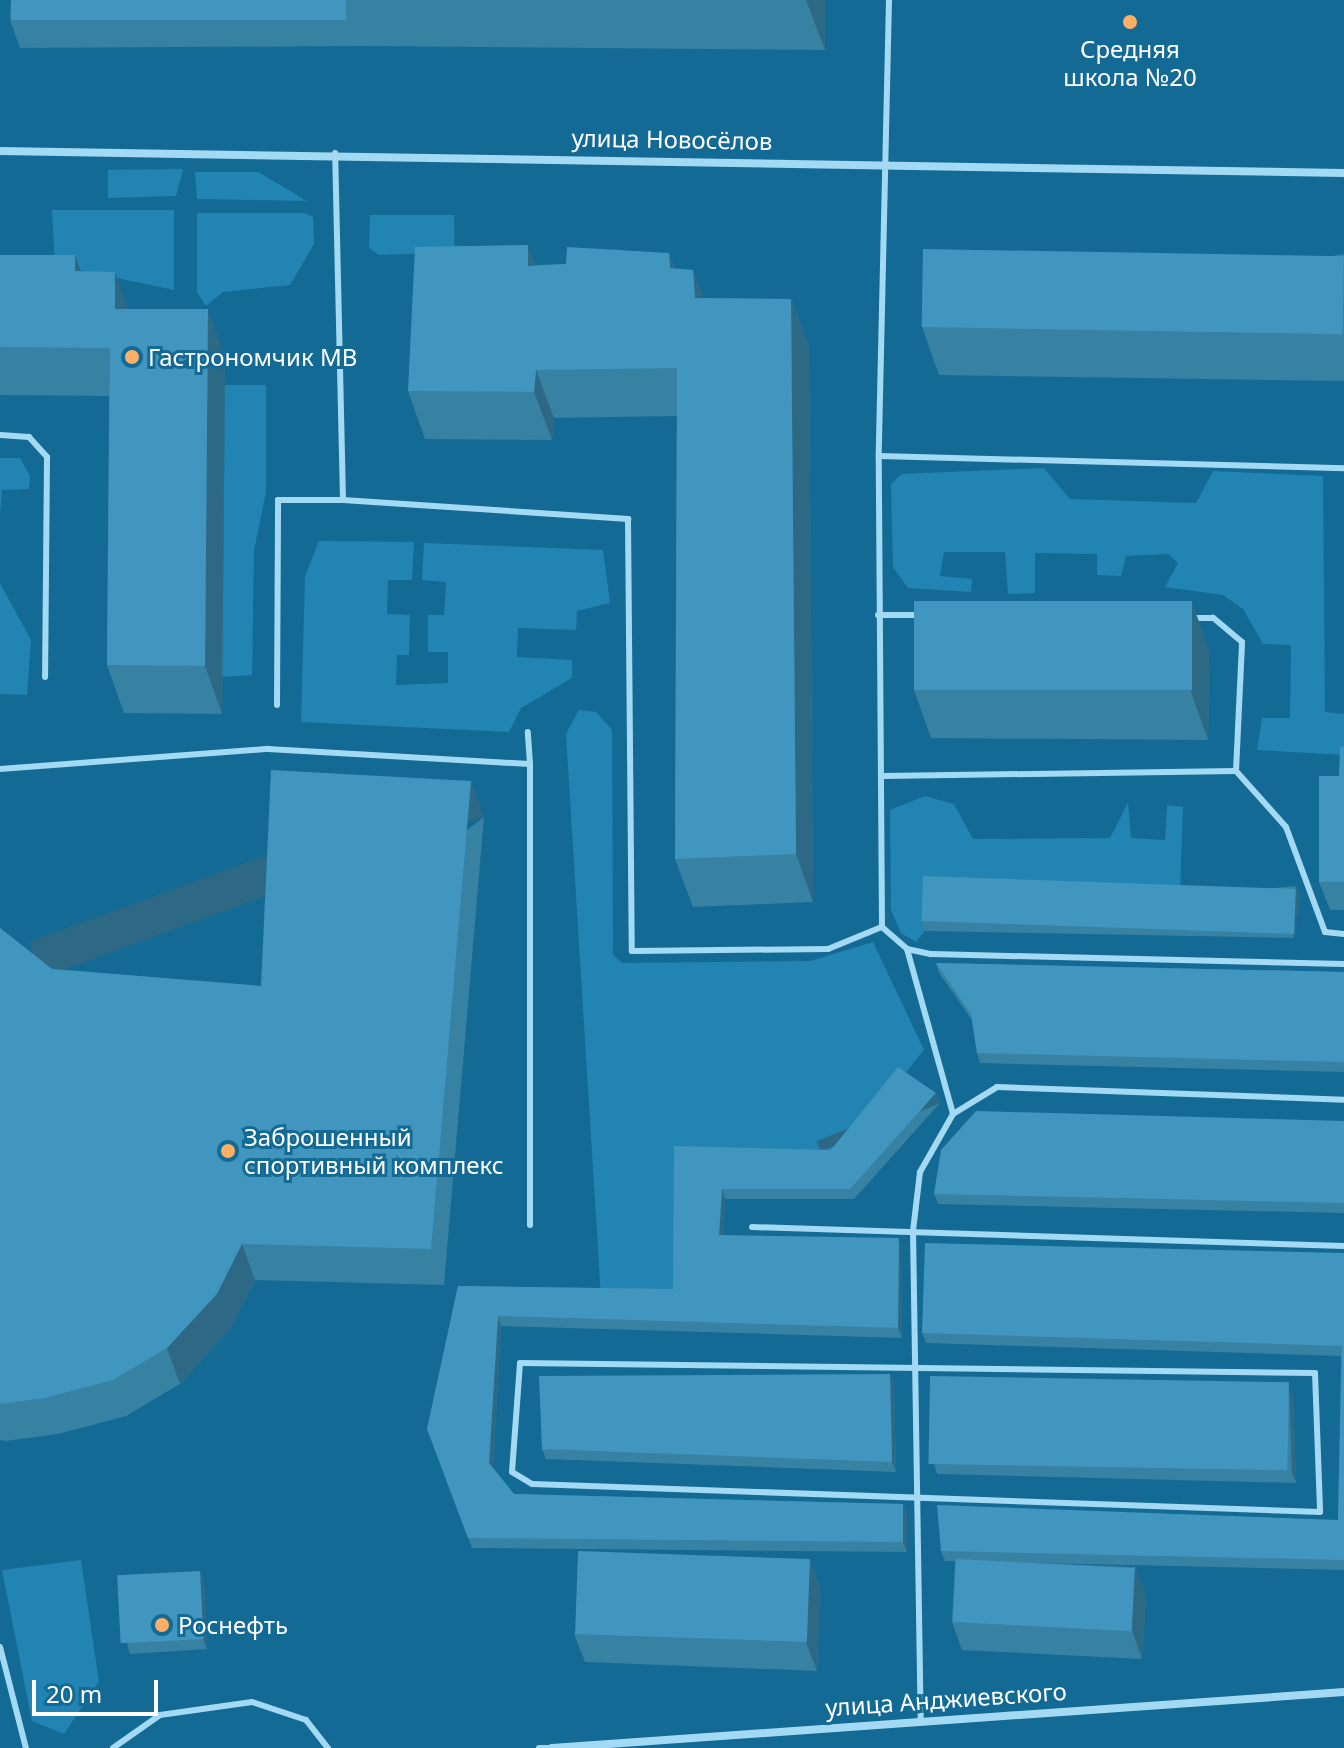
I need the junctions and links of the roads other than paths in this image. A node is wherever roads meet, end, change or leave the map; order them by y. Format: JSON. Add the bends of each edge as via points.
{"nodes":[{"id":1,"x":889,"y":0,"type":"edge"},
{"id":2,"x":0,"y":151,"type":"edge"},
{"id":3,"x":335,"y":153,"type":"junction"},
{"id":4,"x":891,"y":163,"type":"junction"},
{"id":5,"x":1344,"y":173,"type":"edge"},
{"id":6,"x":0,"y":435,"type":"edge"},
{"id":7,"x":879,"y":456,"type":"junction"},
{"id":8,"x":1344,"y":468,"type":"edge"},
{"id":9,"x":343,"y":500,"type":"junction"},
{"id":10,"x":878,"y":615,"type":"junction"},
{"id":11,"x":941,"y":616,"type":"edge"},
{"id":12,"x":1181,"y":618,"type":"edge"},
{"id":13,"x":45,"y":677,"type":"dead end"},
{"id":14,"x":277,"y":705,"type":"dead end"},
{"id":15,"x":528,"y":732,"type":"dead end"},
{"id":16,"x":530,"y":764,"type":"junction"},
{"id":17,"x":0,"y":769,"type":"edge"},
{"id":18,"x":1236,"y":771,"type":"junction"},
{"id":19,"x":883,"y":776,"type":"junction"},
{"id":20,"x":882,"y":927,"type":"junction"},
{"id":21,"x":1344,"y":934,"type":"edge"},
{"id":22,"x":907,"y":949,"type":"junction"},
{"id":23,"x":1344,"y":964,"type":"edge"},
{"id":24,"x":1344,"y":1100,"type":"edge"},
{"id":25,"x":953,"y":1114,"type":"junction"},
{"id":26,"x":530,"y":1225,"type":"dead end"},
{"id":27,"x":752,"y":1227,"type":"dead end"},
{"id":28,"x":913,"y":1231,"type":"junction"},
{"id":29,"x":1344,"y":1246,"type":"edge"},
{"id":30,"x":919,"y":1367,"type":"junction"},
{"id":31,"x":918,"y":1497,"type":"junction"},
{"id":32,"x":0,"y":1647,"type":"edge"},
{"id":33,"x":1344,"y":1692,"type":"edge"},
{"id":34,"x":921,"y":1720,"type":"junction"},
{"id":35,"x":26,"y":1748,"type":"edge"},
{"id":36,"x":113,"y":1748,"type":"edge"},
{"id":37,"x":328,"y":1748,"type":"edge"},
{"id":38,"x":539,"y":1748,"type":"edge"},
{"id":39,"x":552,"y":1748,"type":"edge"}],
"edges":[{"from":1,"to":4,"type":"lane"},
{"from":2,"to":3,"type":"street","name":"улица Новосёлов"},
{"from":3,"to":4,"type":"street","name":"улица Новосёлов"},
{"from":3,"to":9,"type":"lane"},
{"from":4,"to":5,"type":"street","name":"улица Новосёлов"},
{"from":4,"to":7,"type":"lane"},
{"from":6,"to":13,"type":"lane","via":[[29,437],[47,457]]},
{"from":7,"to":8,"type":"lane"},
{"from":7,"to":10,"type":"lane"},
{"from":9,"to":14,"type":"lane","via":[[278,500]]},
{"from":9,"to":20,"type":"lane","via":[[628,519],[632,951],[828,949]]},
{"from":10,"to":11,"type":"lane"},
{"from":10,"to":19,"type":"lane"},
{"from":12,"to":18,"type":"lane","via":[[1213,618],[1242,642]]},
{"from":15,"to":16,"type":"lane"},
{"from":16,"to":17,"type":"lane","via":[[268,749]]},
{"from":16,"to":26,"type":"lane"},
{"from":18,"to":19,"type":"lane"},
{"from":18,"to":21,"type":"lane","via":[[1286,827],[1325,932]]},
{"from":19,"to":20,"type":"lane"},
{"from":20,"to":22,"type":"lane"},
{"from":22,"to":23,"type":"lane"},
{"from":22,"to":25,"type":"lane"},
{"from":24,"to":25,"type":"lane","via":[[997,1087]]},
{"from":25,"to":28,"type":"lane","via":[[920,1172]]},
{"from":27,"to":28,"type":"lane"},
{"from":28,"to":29,"type":"lane"},
{"from":28,"to":30,"type":"lane"},
{"from":30,"to":31,"type":"lane"},
{"from":30,"to":31,"type":"lane","via":[[520,1363],[512,1472],[532,1484]]},
{"from":30,"to":31,"type":"lane","via":[[1315,1373],[1320,1512]]},
{"from":31,"to":34,"type":"lane"},
{"from":32,"to":35,"type":"lane"},
{"from":33,"to":34,"type":"street","name":"улица Анджиевского"},
{"from":34,"to":39,"type":"street","name":"улица Анджиевского"},
{"from":36,"to":37,"type":"lane","via":[[160,1715],[252,1702],[306,1720]]},
{"from":38,"to":39,"type":"lane"}]}
